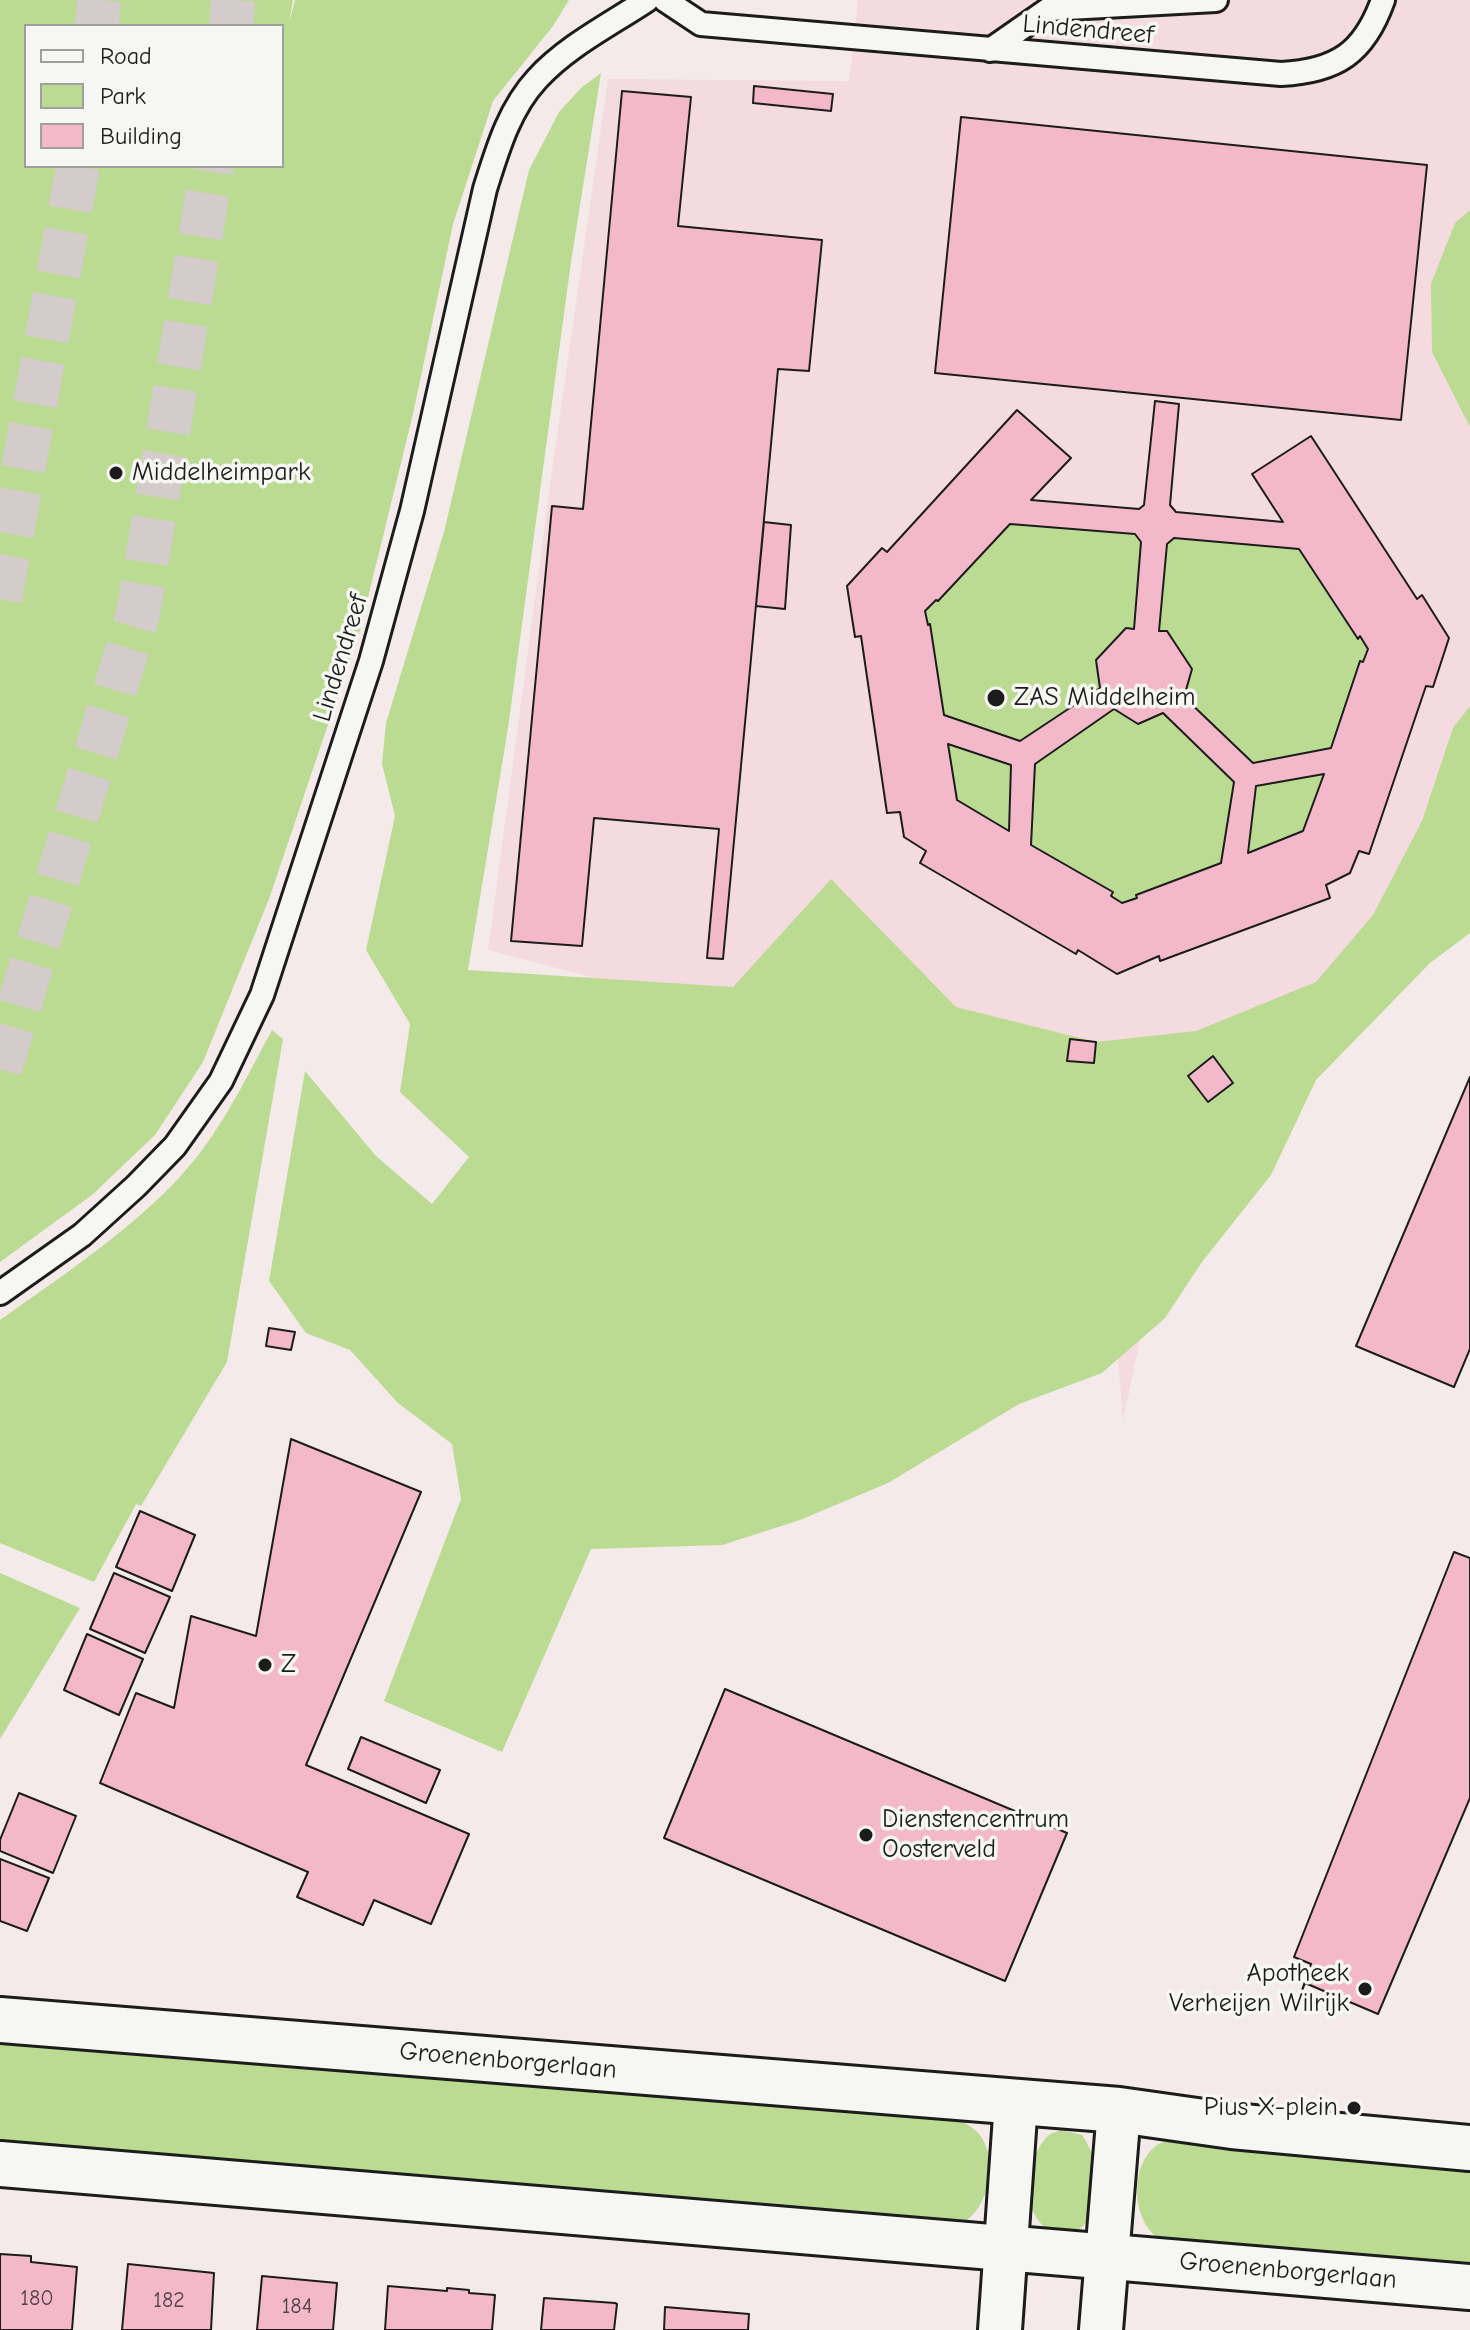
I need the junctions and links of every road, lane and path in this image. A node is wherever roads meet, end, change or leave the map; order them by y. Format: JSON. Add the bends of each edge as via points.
{"nodes":[{"id":1,"x":647,"y":0,"type":"edge"},
{"id":2,"x":665,"y":0,"type":"edge"},
{"id":3,"x":1216,"y":0,"type":"edge"},
{"id":4,"x":1383,"y":0,"type":"edge"},
{"id":5,"x":990,"y":50,"type":"junction"},
{"id":6,"x":0,"y":1293,"type":"edge"},
{"id":7,"x":0,"y":2020,"type":"edge"},
{"id":8,"x":1016,"y":2102,"type":"junction"},
{"id":9,"x":1119,"y":2110,"type":"junction"},
{"id":10,"x":1470,"y":2148,"type":"edge"},
{"id":11,"x":0,"y":2164,"type":"edge"},
{"id":12,"x":1005,"y":2248,"type":"junction"},
{"id":13,"x":1107,"y":2257,"type":"junction"},
{"id":14,"x":1470,"y":2287,"type":"edge"},
{"id":15,"x":1000,"y":2330,"type":"edge"},
{"id":16,"x":1101,"y":2330,"type":"edge"}],
"edges":[{"from":1,"to":6,"type":"lane","name":"Lindendreef","via":[[536,79],[496,152],[412,511],[371,661],[262,995],[221,1081],[175,1146],[136,1186],[82,1235]]},
{"from":2,"to":5,"type":"lane","name":"Lindendreef","via":[[701,24]]},
{"from":3,"to":5,"type":"lane","via":[[1049,9]]},
{"from":4,"to":5,"type":"lane","name":"Lindendreef","via":[[1373,26],[1356,48],[1309,73]]},
{"from":7,"to":8,"type":"street","name":"Groenenborgerlaan"},
{"from":8,"to":9,"type":"street","name":"Groenenborgerlaan"},
{"from":8,"to":12,"type":"street"},
{"from":9,"to":10,"type":"street","name":"Groenenborgerlaan"},
{"from":9,"to":13,"type":"street"},
{"from":11,"to":12,"type":"street","name":"Groenenborgerlaan"},
{"from":12,"to":13,"type":"street","name":"Groenenborgerlaan"},
{"from":12,"to":15,"type":"street"},
{"from":13,"to":14,"type":"street","name":"Groenenborgerlaan"},
{"from":13,"to":16,"type":"street"}]}
